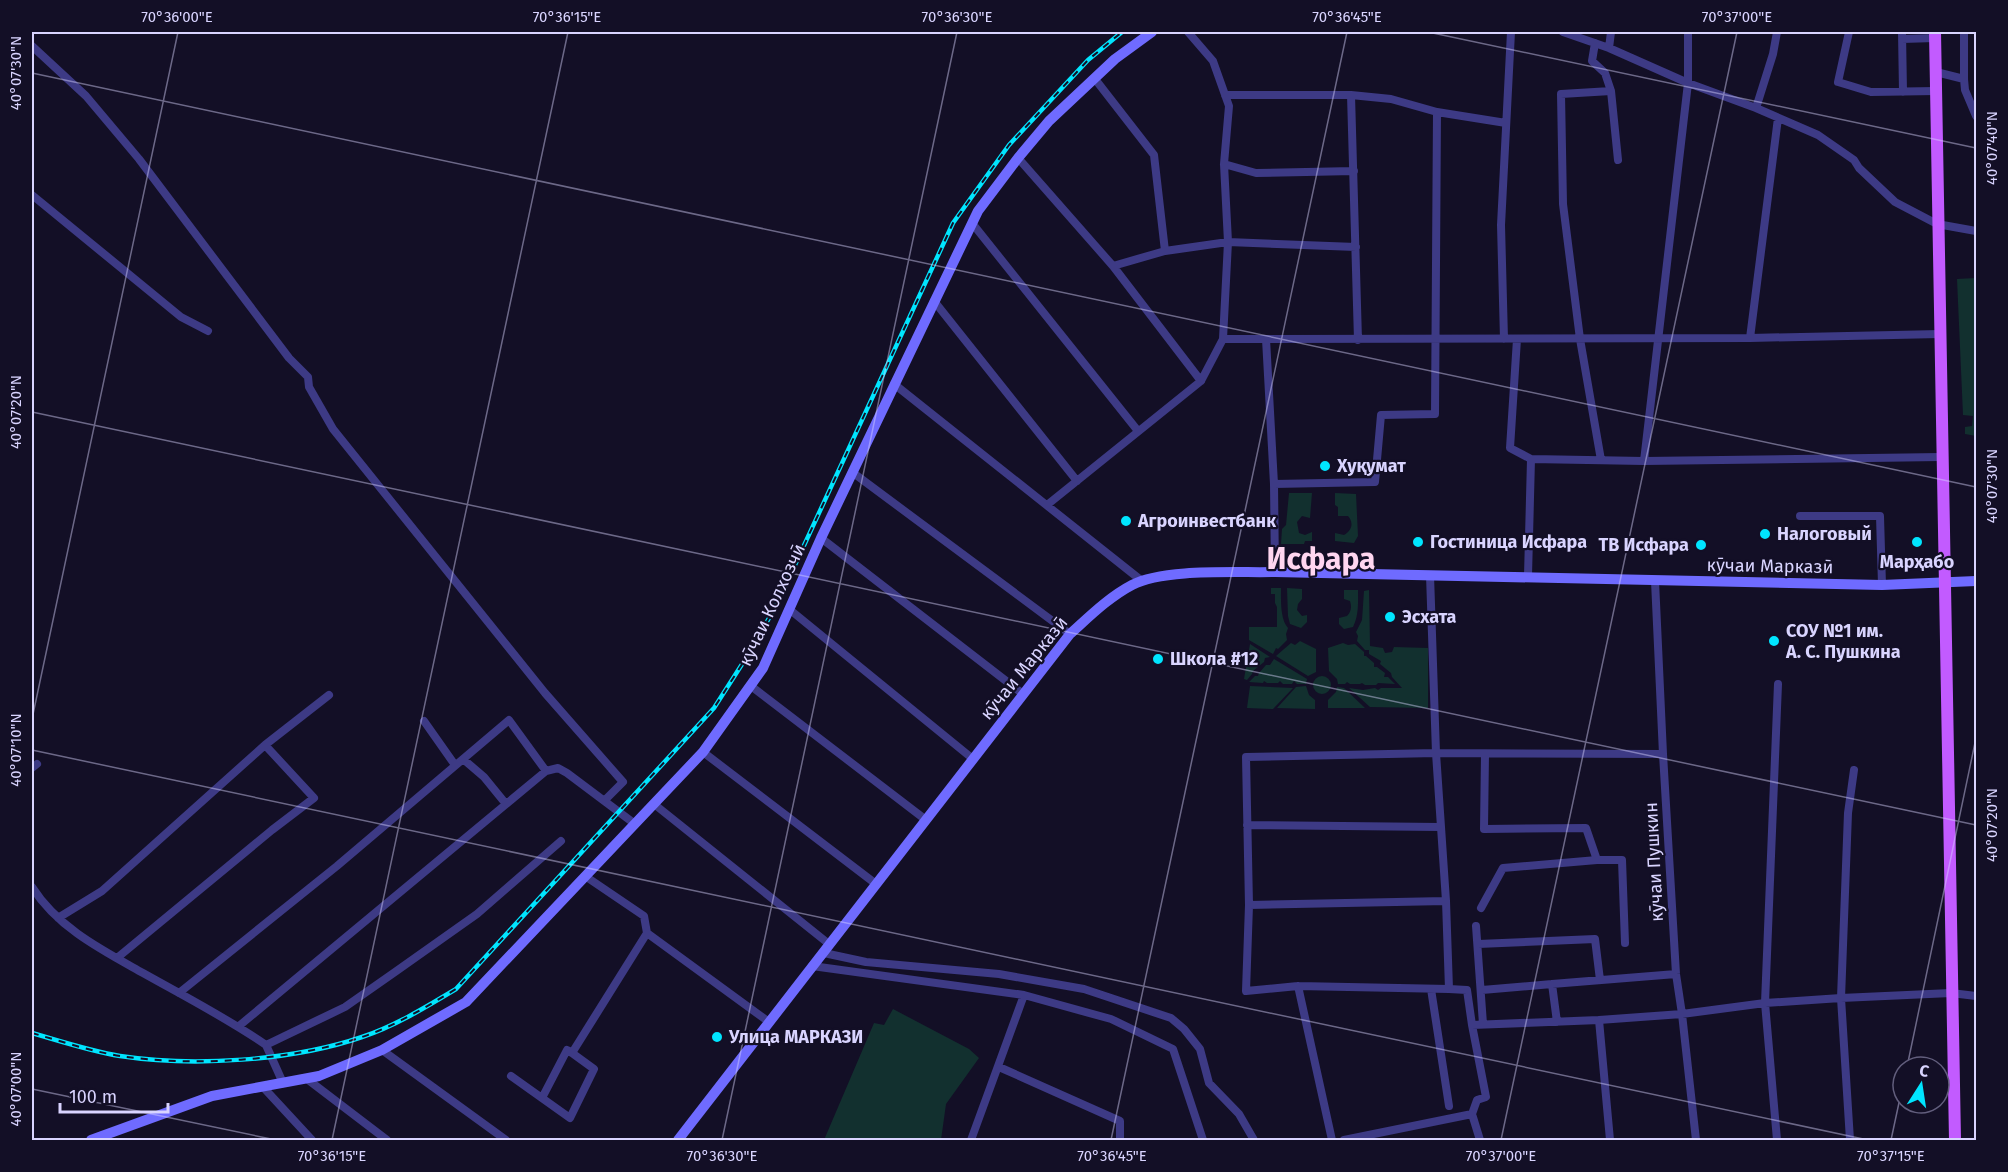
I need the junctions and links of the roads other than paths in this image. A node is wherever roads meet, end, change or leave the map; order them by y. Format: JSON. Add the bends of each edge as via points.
{"nodes":[{"id":1,"x":1152,"y":32,"type":"edge"},
{"id":2,"x":1188,"y":32,"type":"edge"},
{"id":3,"x":1511,"y":32,"type":"edge"},
{"id":4,"x":1563,"y":32,"type":"edge"},
{"id":5,"x":1611,"y":32,"type":"edge"},
{"id":6,"x":1688,"y":32,"type":"edge"},
{"id":7,"x":1777,"y":32,"type":"edge"},
{"id":8,"x":1849,"y":32,"type":"edge"},
{"id":9,"x":1964,"y":32,"type":"edge"},
{"id":10,"x":1902,"y":35,"type":"edge"},
{"id":11,"x":1935,"y":35,"type":"edge"},
{"id":12,"x":1595,"y":43,"type":"junction"},
{"id":13,"x":32,"y":46,"type":"edge"},
{"id":14,"x":1609,"y":48,"type":"junction"},
{"id":15,"x":1935,"y":72,"type":"junction"},
{"id":16,"x":1095,"y":79,"type":"junction"},
{"id":17,"x":1964,"y":79,"type":"junction"},
{"id":18,"x":1688,"y":83,"type":"junction"},
{"id":19,"x":1611,"y":91,"type":"junction"},
{"id":20,"x":1936,"y":91,"type":"junction"},
{"id":21,"x":1903,"y":92,"type":"junction"},
{"id":22,"x":1225,"y":95,"type":"junction"},
{"id":23,"x":1352,"y":95,"type":"junction"},
{"id":24,"x":1756,"y":108,"type":"junction"},
{"id":25,"x":1437,"y":112,"type":"junction"},
{"id":26,"x":1977,"y":116,"type":"edge"},
{"id":27,"x":1778,"y":118,"type":"junction"},
{"id":28,"x":1506,"y":123,"type":"junction"},
{"id":29,"x":1018,"y":158,"type":"junction"},
{"id":30,"x":1618,"y":160,"type":"dead end"},
{"id":31,"x":1224,"y":164,"type":"junction"},
{"id":32,"x":1354,"y":171,"type":"junction"},
{"id":33,"x":32,"y":195,"type":"edge"},
{"id":34,"x":972,"y":224,"type":"junction"},
{"id":35,"x":1937,"y":224,"type":"junction"},
{"id":36,"x":1977,"y":231,"type":"edge"},
{"id":37,"x":1228,"y":242,"type":"junction"},
{"id":38,"x":1356,"y":247,"type":"junction"},
{"id":39,"x":1165,"y":251,"type":"junction"},
{"id":40,"x":1113,"y":266,"type":"junction"},
{"id":41,"x":934,"y":301,"type":"junction"},
{"id":42,"x":208,"y":331,"type":"dead end"},
{"id":43,"x":1940,"y":334,"type":"junction"},
{"id":44,"x":1657,"y":338,"type":"junction"},
{"id":45,"x":1750,"y":338,"type":"junction"},
{"id":46,"x":1223,"y":339,"type":"junction"},
{"id":47,"x":1266,"y":339,"type":"junction"},
{"id":48,"x":1436,"y":339,"type":"junction"},
{"id":49,"x":1504,"y":339,"type":"junction"},
{"id":50,"x":1516,"y":339,"type":"junction"},
{"id":51,"x":1580,"y":339,"type":"junction"},
{"id":52,"x":1359,"y":340,"type":"junction"},
{"id":53,"x":1201,"y":381,"type":"junction"},
{"id":54,"x":894,"y":384,"type":"junction"},
{"id":55,"x":1138,"y":432,"type":"junction"},
{"id":56,"x":1941,"y":457,"type":"junction"},
{"id":57,"x":1531,"y":459,"type":"junction"},
{"id":58,"x":1601,"y":460,"type":"junction"},
{"id":59,"x":1644,"y":461,"type":"junction"},
{"id":60,"x":852,"y":472,"type":"junction"},
{"id":61,"x":1077,"y":480,"type":"junction"},
{"id":62,"x":1274,"y":484,"type":"junction"},
{"id":63,"x":1047,"y":505,"type":"junction"},
{"id":64,"x":1800,"y":516,"type":"dead end"},
{"id":65,"x":821,"y":538,"type":"junction"},
{"id":66,"x":1275,"y":572,"type":"junction"},
{"id":67,"x":1430,"y":575,"type":"junction"},
{"id":68,"x":1528,"y":576,"type":"junction"},
{"id":69,"x":1142,"y":581,"type":"junction"},
{"id":70,"x":1655,"y":581,"type":"junction"},
{"id":71,"x":1977,"y":581,"type":"edge"},
{"id":72,"x":1946,"y":582,"type":"junction"},
{"id":73,"x":1882,"y":585,"type":"junction"},
{"id":74,"x":789,"y":609,"type":"junction"},
{"id":75,"x":1070,"y":634,"type":"junction"},
{"id":76,"x":1778,"y":684,"type":"dead end"},
{"id":77,"x":751,"y":686,"type":"junction"},
{"id":78,"x":1023,"y":694,"type":"junction"},
{"id":79,"x":329,"y":695,"type":"dead end"},
{"id":80,"x":424,"y":722,"type":"dead end"},
{"id":81,"x":265,"y":745,"type":"junction"},
{"id":82,"x":703,"y":752,"type":"junction"},
{"id":83,"x":1436,"y":753,"type":"junction"},
{"id":84,"x":1485,"y":754,"type":"junction"},
{"id":85,"x":1663,"y":754,"type":"junction"},
{"id":86,"x":463,"y":759,"type":"junction"},
{"id":87,"x":973,"y":759,"type":"junction"},
{"id":88,"x":455,"y":765,"type":"junction"},
{"id":89,"x":1854,"y":770,"type":"dead end"},
{"id":90,"x":546,"y":771,"type":"junction"},
{"id":91,"x":604,"y":801,"type":"junction"},
{"id":92,"x":506,"y":804,"type":"junction"},
{"id":93,"x":654,"y":804,"type":"junction"},
{"id":94,"x":926,"y":820,"type":"junction"},
{"id":95,"x":635,"y":824,"type":"junction"},
{"id":96,"x":1247,"y":825,"type":"junction"},
{"id":97,"x":1440,"y":827,"type":"junction"},
{"id":98,"x":561,"y":841,"type":"dead end"},
{"id":99,"x":1597,"y":860,"type":"junction"},
{"id":100,"x":585,"y":876,"type":"junction"},
{"id":101,"x":876,"y":884,"type":"junction"},
{"id":102,"x":32,"y":888,"type":"edge"},
{"id":103,"x":1446,"y":901,"type":"junction"},
{"id":104,"x":1249,"y":905,"type":"junction"},
{"id":105,"x":1481,"y":908,"type":"dead end"},
{"id":106,"x":58,"y":918,"type":"junction"},
{"id":107,"x":1476,"y":926,"type":"dead end"},
{"id":108,"x":647,"y":933,"type":"junction"},
{"id":109,"x":1625,"y":943,"type":"dead end"},
{"id":110,"x":1478,"y":944,"type":"junction"},
{"id":111,"x":827,"y":949,"type":"junction"},
{"id":112,"x":117,"y":958,"type":"junction"},
{"id":113,"x":812,"y":966,"type":"junction"},
{"id":114,"x":1676,"y":974,"type":"junction"},
{"id":115,"x":1600,"y":980,"type":"junction"},
{"id":116,"x":1552,"y":984,"type":"junction"},
{"id":117,"x":1298,"y":986,"type":"junction"},
{"id":118,"x":1431,"y":989,"type":"junction"},
{"id":119,"x":1449,"y":989,"type":"junction"},
{"id":120,"x":1482,"y":990,"type":"junction"},
{"id":121,"x":179,"y":993,"type":"junction"},
{"id":122,"x":1951,"y":993,"type":"junction"},
{"id":123,"x":1024,"y":995,"type":"junction"},
{"id":124,"x":1977,"y":996,"type":"edge"},
{"id":125,"x":1841,"y":998,"type":"junction"},
{"id":126,"x":1765,"y":1003,"type":"junction"},
{"id":127,"x":1682,"y":1014,"type":"junction"},
{"id":128,"x":1599,"y":1020,"type":"junction"},
{"id":129,"x":769,"y":1022,"type":"junction"},
{"id":130,"x":1557,"y":1022,"type":"junction"},
{"id":131,"x":1483,"y":1024,"type":"junction"},
{"id":132,"x":1472,"y":1025,"type":"junction"},
{"id":133,"x":238,"y":1026,"type":"junction"},
{"id":134,"x":266,"y":1045,"type":"junction"},
{"id":135,"x":382,"y":1050,"type":"junction"},
{"id":136,"x":572,"y":1053,"type":"junction"},
{"id":137,"x":999,"y":1067,"type":"junction"},
{"id":138,"x":511,"y":1076,"type":"dead end"},
{"id":139,"x":307,"y":1078,"type":"junction"},
{"id":140,"x":283,"y":1083,"type":"junction"},
{"id":141,"x":262,"y":1087,"type":"junction"},
{"id":142,"x":542,"y":1098,"type":"junction"},
{"id":143,"x":1449,"y":1106,"type":"dead end"},
{"id":144,"x":1472,"y":1114,"type":"junction"},
{"id":145,"x":91,"y":1140,"type":"edge"},
{"id":146,"x":312,"y":1140,"type":"edge"},
{"id":147,"x":387,"y":1140,"type":"edge"},
{"id":148,"x":506,"y":1140,"type":"edge"},
{"id":149,"x":678,"y":1140,"type":"edge"},
{"id":150,"x":971,"y":1140,"type":"edge"},
{"id":151,"x":1120,"y":1140,"type":"edge"},
{"id":152,"x":1203,"y":1140,"type":"edge"},
{"id":153,"x":1254,"y":1140,"type":"edge"},
{"id":154,"x":1332,"y":1140,"type":"edge"},
{"id":155,"x":1344,"y":1140,"type":"edge"},
{"id":156,"x":1480,"y":1140,"type":"edge"},
{"id":157,"x":1610,"y":1140,"type":"edge"},
{"id":158,"x":1696,"y":1140,"type":"edge"},
{"id":159,"x":1777,"y":1140,"type":"edge"},
{"id":160,"x":1850,"y":1140,"type":"edge"},
{"id":161,"x":1955,"y":1140,"type":"edge"}],
"edges":[{"from":1,"to":16,"type":"main road","name":"кӯчаи Колхозчӣ"},
{"from":2,"to":22,"type":"street","via":[[1213,61]]},
{"from":3,"to":28,"type":"street"},
{"from":4,"to":12,"type":"street"},
{"from":5,"to":14,"type":"street"},
{"from":6,"to":18,"type":"street"},
{"from":7,"to":24,"type":"street"},
{"from":8,"to":21,"type":"street","via":[[1838,82],[1871,92]]},
{"from":9,"to":17,"type":"street"},
{"from":10,"to":11,"type":"street"},
{"from":10,"to":21,"type":"street"},
{"from":11,"to":15,"type":"main road"},
{"from":12,"to":14,"type":"street"},
{"from":12,"to":19,"type":"street","via":[[1592,60],[1605,73]]},
{"from":13,"to":91,"type":"street","via":[[86,96],[139,159],[289,358],[308,377],[309,387],[333,429],[545,693],[622,782]]},
{"from":14,"to":18,"type":"street"},
{"from":15,"to":17,"type":"street"},
{"from":15,"to":20,"type":"main road"},
{"from":16,"to":29,"type":"main road","name":"кӯчаи Колхозчӣ","via":[[1049,121]]},
{"from":16,"to":39,"type":"street","via":[[1154,155]]},
{"from":17,"to":26,"type":"street"},
{"from":18,"to":24,"type":"street"},
{"from":18,"to":44,"type":"street"},
{"from":19,"to":30,"type":"street"},
{"from":19,"to":51,"type":"street","via":[[1561,94],[1563,204]]},
{"from":20,"to":21,"type":"street"},
{"from":20,"to":35,"type":"main road"},
{"from":22,"to":23,"type":"street"},
{"from":22,"to":31,"type":"street","via":[[1228,106]]},
{"from":23,"to":25,"type":"street","via":[[1391,99]]},
{"from":23,"to":32,"type":"street"},
{"from":24,"to":27,"type":"street"},
{"from":25,"to":28,"type":"street"},
{"from":25,"to":48,"type":"street"},
{"from":27,"to":35,"type":"street","via":[[1818,135],[1854,160],[1894,202]]},
{"from":27,"to":45,"type":"street"},
{"from":28,"to":49,"type":"street","via":[[1501,225]]},
{"from":29,"to":34,"type":"main road","name":"кӯчаи Колхозчӣ"},
{"from":29,"to":40,"type":"street"},
{"from":31,"to":32,"type":"street","via":[[1256,173]]},
{"from":31,"to":37,"type":"street"},
{"from":32,"to":38,"type":"street"},
{"from":33,"to":42,"type":"street","via":[[181,317]]},
{"from":34,"to":41,"type":"main road","name":"кӯчаи Колхозчӣ"},
{"from":34,"to":55,"type":"street"},
{"from":35,"to":36,"type":"street"},
{"from":35,"to":43,"type":"main road"},
{"from":37,"to":38,"type":"street"},
{"from":37,"to":39,"type":"street"},
{"from":37,"to":46,"type":"street"},
{"from":38,"to":52,"type":"street"},
{"from":39,"to":40,"type":"street"},
{"from":40,"to":53,"type":"street"},
{"from":41,"to":54,"type":"main road","name":"кӯчаи Колхозчӣ"},
{"from":41,"to":61,"type":"street"},
{"from":43,"to":45,"type":"street"},
{"from":43,"to":56,"type":"main road"},
{"from":44,"to":45,"type":"street"},
{"from":44,"to":51,"type":"street"},
{"from":44,"to":59,"type":"street"},
{"from":46,"to":47,"type":"street"},
{"from":46,"to":53,"type":"street"},
{"from":47,"to":52,"type":"street"},
{"from":47,"to":62,"type":"street"},
{"from":48,"to":49,"type":"street"},
{"from":48,"to":52,"type":"street"},
{"from":48,"to":62,"type":"street","via":[[1435,414],[1381,415],[1375,482]]},
{"from":49,"to":50,"type":"street"},
{"from":50,"to":51,"type":"street"},
{"from":50,"to":57,"type":"street","via":[[1510,448]]},
{"from":51,"to":58,"type":"street"},
{"from":53,"to":55,"type":"street"},
{"from":54,"to":60,"type":"main road","name":"кӯчаи Колхозчӣ"},
{"from":54,"to":63,"type":"street"},
{"from":55,"to":61,"type":"street"},
{"from":56,"to":59,"type":"street"},
{"from":56,"to":72,"type":"main road"},
{"from":57,"to":58,"type":"street"},
{"from":57,"to":68,"type":"street"},
{"from":58,"to":59,"type":"street"},
{"from":60,"to":65,"type":"main road","name":"кӯчаи Колхозчӣ"},
{"from":60,"to":75,"type":"street"},
{"from":61,"to":63,"type":"street"},
{"from":62,"to":66,"type":"street"},
{"from":63,"to":69,"type":"street"},
{"from":64,"to":73,"type":"street","via":[[1880,516]]},
{"from":65,"to":74,"type":"main road","name":"кӯчаи Колхозчӣ"},
{"from":65,"to":78,"type":"street"},
{"from":66,"to":67,"type":"main road","name":"кӯчаи Марказӣ"},
{"from":66,"to":69,"type":"main road","name":"кӯчаи Марказӣ","via":[[1175,574]]},
{"from":67,"to":68,"type":"main road","name":"кӯчаи Марказӣ"},
{"from":67,"to":83,"type":"street"},
{"from":68,"to":70,"type":"main road","name":"кӯчаи Марказӣ"},
{"from":69,"to":75,"type":"main road","name":"кӯчаи Марказӣ","via":[[1099,608]]},
{"from":70,"to":73,"type":"main road","name":"кӯчаи Марказӣ"},
{"from":70,"to":85,"type":"street","name":"кӯчаи Пушкин"},
{"from":71,"to":72,"type":"main road","name":"кӯчаи Марказӣ"},
{"from":72,"to":73,"type":"main road","name":"кӯчаи Марказӣ"},
{"from":72,"to":122,"type":"main road"},
{"from":74,"to":77,"type":"main road","name":"кӯчаи Колхозчӣ"},
{"from":74,"to":87,"type":"street"},
{"from":75,"to":78,"type":"main road","name":"кӯчаи Марказӣ"},
{"from":76,"to":126,"type":"street"},
{"from":77,"to":82,"type":"main road","name":"кӯчаи Колхозчӣ"},
{"from":77,"to":94,"type":"street"},
{"from":78,"to":87,"type":"main road","name":"кӯчаи Марказӣ"},
{"from":79,"to":81,"type":"street"},
{"from":80,"to":88,"type":"street"},
{"from":81,"to":106,"type":"street","via":[[102,891]]},
{"from":81,"to":112,"type":"street","via":[[314,798]]},
{"from":82,"to":93,"type":"main road","name":"кӯчаи Колхозчӣ"},
{"from":82,"to":101,"type":"street"},
{"from":83,"to":84,"type":"street"},
{"from":83,"to":96,"type":"street","via":[[1246,757]]},
{"from":83,"to":97,"type":"street"},
{"from":84,"to":85,"type":"street"},
{"from":84,"to":99,"type":"street","via":[[1484,829],[1586,828]]},
{"from":85,"to":114,"type":"street","name":"кӯчаи Пушкин"},
{"from":86,"to":88,"type":"street"},
{"from":86,"to":90,"type":"street","via":[[509,720]]},
{"from":86,"to":92,"type":"street"},
{"from":87,"to":94,"type":"main road","name":"кӯчаи Марказӣ"},
{"from":88,"to":121,"type":"street"},
{"from":89,"to":125,"type":"street","via":[[1848,813]]},
{"from":90,"to":91,"type":"street","via":[[558,768]]},
{"from":90,"to":92,"type":"street"},
{"from":91,"to":95,"type":"street"},
{"from":92,"to":133,"type":"street"},
{"from":93,"to":95,"type":"main road","name":"кӯчаи Колхозчӣ"},
{"from":93,"to":111,"type":"street"},
{"from":94,"to":101,"type":"main road","name":"кӯчаи Марказӣ"},
{"from":95,"to":100,"type":"main road","name":"кӯчаи Колхозчӣ"},
{"from":96,"to":97,"type":"street"},
{"from":96,"to":104,"type":"street"},
{"from":97,"to":103,"type":"street"},
{"from":98,"to":134,"type":"street","via":[[477,914],[387,978],[345,1007]]},
{"from":99,"to":105,"type":"street","via":[[1503,868]]},
{"from":99,"to":109,"type":"street","via":[[1622,860]]},
{"from":100,"to":108,"type":"street","via":[[644,916]]},
{"from":100,"to":135,"type":"main road","name":"кӯчаи Колхозчӣ","via":[[466,1002]]},
{"from":101,"to":111,"type":"main road","name":"кӯчаи Марказӣ"},
{"from":102,"to":106,"type":"street"},
{"from":103,"to":104,"type":"street"},
{"from":103,"to":119,"type":"street"},
{"from":104,"to":117,"type":"street","via":[[1246,991]]},
{"from":106,"to":112,"type":"street","via":[[83,939]]},
{"from":107,"to":110,"type":"street"},
{"from":108,"to":129,"type":"street"},
{"from":108,"to":136,"type":"street"},
{"from":110,"to":115,"type":"street","via":[[1595,939]]},
{"from":110,"to":120,"type":"street"},
{"from":111,"to":113,"type":"main road","name":"кӯчаи Марказӣ"},
{"from":111,"to":153,"type":"street","via":[[866,962],[999,974],[1084,989],[1171,1018],[1200,1049],[1209,1083],[1239,1114]]},
{"from":112,"to":121,"type":"street"},
{"from":113,"to":123,"type":"street"},
{"from":113,"to":129,"type":"main road","name":"кӯчаи Марказӣ"},
{"from":114,"to":115,"type":"street"},
{"from":114,"to":127,"type":"street","name":"кӯчаи Пушкин"},
{"from":115,"to":116,"type":"street"},
{"from":116,"to":120,"type":"street"},
{"from":116,"to":130,"type":"street"},
{"from":117,"to":118,"type":"street"},
{"from":117,"to":154,"type":"street"},
{"from":118,"to":119,"type":"street"},
{"from":118,"to":143,"type":"street"},
{"from":119,"to":132,"type":"street","via":[[1467,990]]},
{"from":120,"to":131,"type":"street"},
{"from":121,"to":133,"type":"street"},
{"from":122,"to":124,"type":"street"},
{"from":122,"to":125,"type":"street"},
{"from":122,"to":161,"type":"main road"},
{"from":123,"to":137,"type":"street"},
{"from":123,"to":152,"type":"street","via":[[1111,1019],[1173,1049]]},
{"from":125,"to":126,"type":"street"},
{"from":125,"to":160,"type":"street"},
{"from":126,"to":127,"type":"street"},
{"from":126,"to":159,"type":"street"},
{"from":127,"to":128,"type":"street"},
{"from":127,"to":158,"type":"street","name":"кӯчаи Пушкин"},
{"from":128,"to":130,"type":"street"},
{"from":128,"to":157,"type":"street"},
{"from":129,"to":149,"type":"main road","name":"кӯчаи Марказӣ"},
{"from":130,"to":131,"type":"street"},
{"from":131,"to":132,"type":"street"},
{"from":132,"to":144,"type":"street","via":[[1486,1097],[1478,1100]]},
{"from":133,"to":134,"type":"street"},
{"from":134,"to":140,"type":"street"},
{"from":135,"to":139,"type":"main road","name":"кӯчаи Колхозчӣ"},
{"from":135,"to":148,"type":"street"},
{"from":136,"to":142,"type":"street","via":[[567,1050]]},
{"from":136,"to":142,"type":"street","via":[[594,1069],[570,1118]]},
{"from":137,"to":150,"type":"street"},
{"from":137,"to":151,"type":"street","via":[[1120,1121]]},
{"from":138,"to":142,"type":"street"},
{"from":139,"to":140,"type":"main road","name":"кӯчаи Колхозчӣ"},
{"from":139,"to":147,"type":"street"},
{"from":140,"to":141,"type":"main road","name":"кӯчаи Колхозчӣ"},
{"from":141,"to":145,"type":"main road","name":"кӯчаи Колхозчӣ","via":[[212,1096]]},
{"from":141,"to":146,"type":"street"},
{"from":144,"to":155,"type":"street"},
{"from":144,"to":156,"type":"street"}]}
